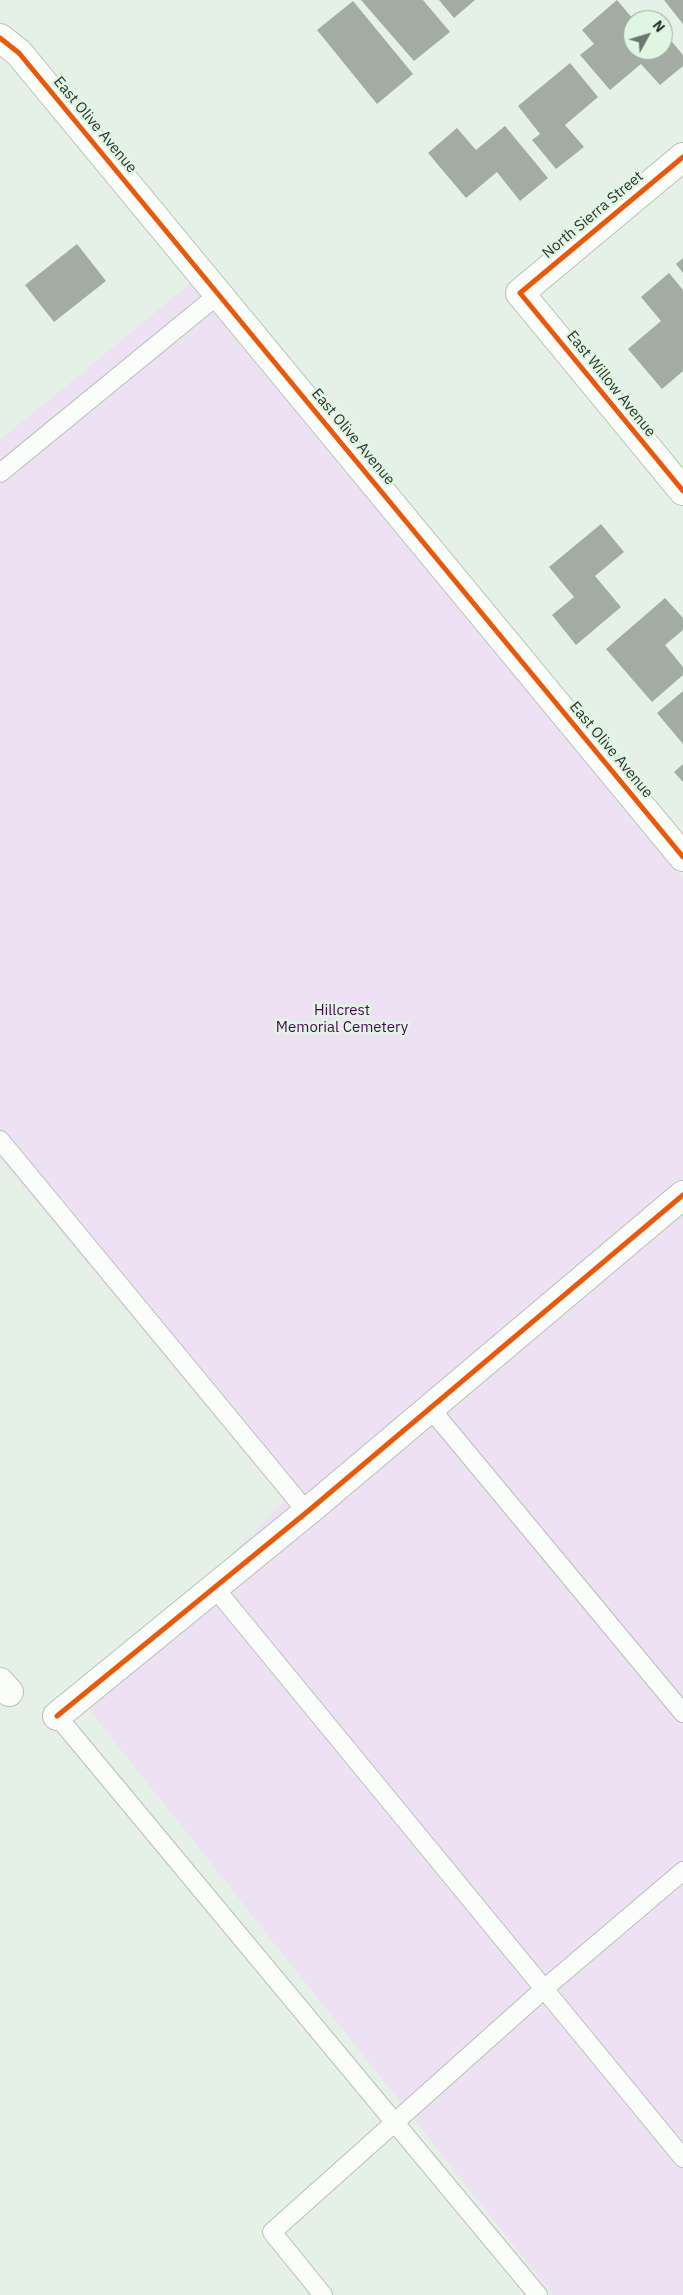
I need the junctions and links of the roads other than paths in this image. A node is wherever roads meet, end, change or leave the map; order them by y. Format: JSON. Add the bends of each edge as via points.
{"nodes":[{"id":1,"x":0,"y":38,"type":"edge"},
{"id":2,"x":683,"y":157,"type":"edge"},
{"id":3,"x":520,"y":292,"type":"joint"},
{"id":4,"x":219,"y":294,"type":"junction"},
{"id":5,"x":0,"y":473,"type":"edge"},
{"id":6,"x":683,"y":491,"type":"edge"},
{"id":7,"x":683,"y":857,"type":"edge"},
{"id":8,"x":0,"y":1140,"type":"edge"},
{"id":9,"x":683,"y":1195,"type":"edge"},
{"id":10,"x":430,"y":1408,"type":"junction"},
{"id":11,"x":307,"y":1512,"type":"junction"},
{"id":12,"x":214,"y":1588,"type":"junction"},
{"id":13,"x":683,"y":1713,"type":"edge"},
{"id":14,"x":57,"y":1716,"type":"joint"},
{"id":15,"x":683,"y":1870,"type":"edge"},
{"id":16,"x":544,"y":1989,"type":"junction"},
{"id":17,"x":394,"y":2122,"type":"junction"},
{"id":18,"x":683,"y":2158,"type":"edge"},
{"id":19,"x":323,"y":2295,"type":"edge"},
{"id":20,"x":538,"y":2295,"type":"edge"}],
"edges":[{"from":1,"to":4,"type":"street","name":"East Olive Avenue","via":[[19,53]]},
{"from":2,"to":3,"type":"street","name":"North Sierra Street"},
{"from":3,"to":6,"type":"street","name":"East Willow Avenue"},
{"from":4,"to":5,"type":"lane"},
{"from":4,"to":7,"type":"street","name":"East Olive Avenue"},
{"from":8,"to":11,"type":"lane"},
{"from":9,"to":10,"type":"street"},
{"from":10,"to":11,"type":"street"},
{"from":10,"to":13,"type":"lane"},
{"from":11,"to":12,"type":"street"},
{"from":12,"to":14,"type":"street"},
{"from":12,"to":16,"type":"lane"},
{"from":14,"to":17,"type":"lane"},
{"from":15,"to":16,"type":"lane"},
{"from":16,"to":17,"type":"lane"},
{"from":16,"to":18,"type":"lane"},
{"from":17,"to":19,"type":"lane","via":[[272,2232]]},
{"from":17,"to":20,"type":"lane"}]}
